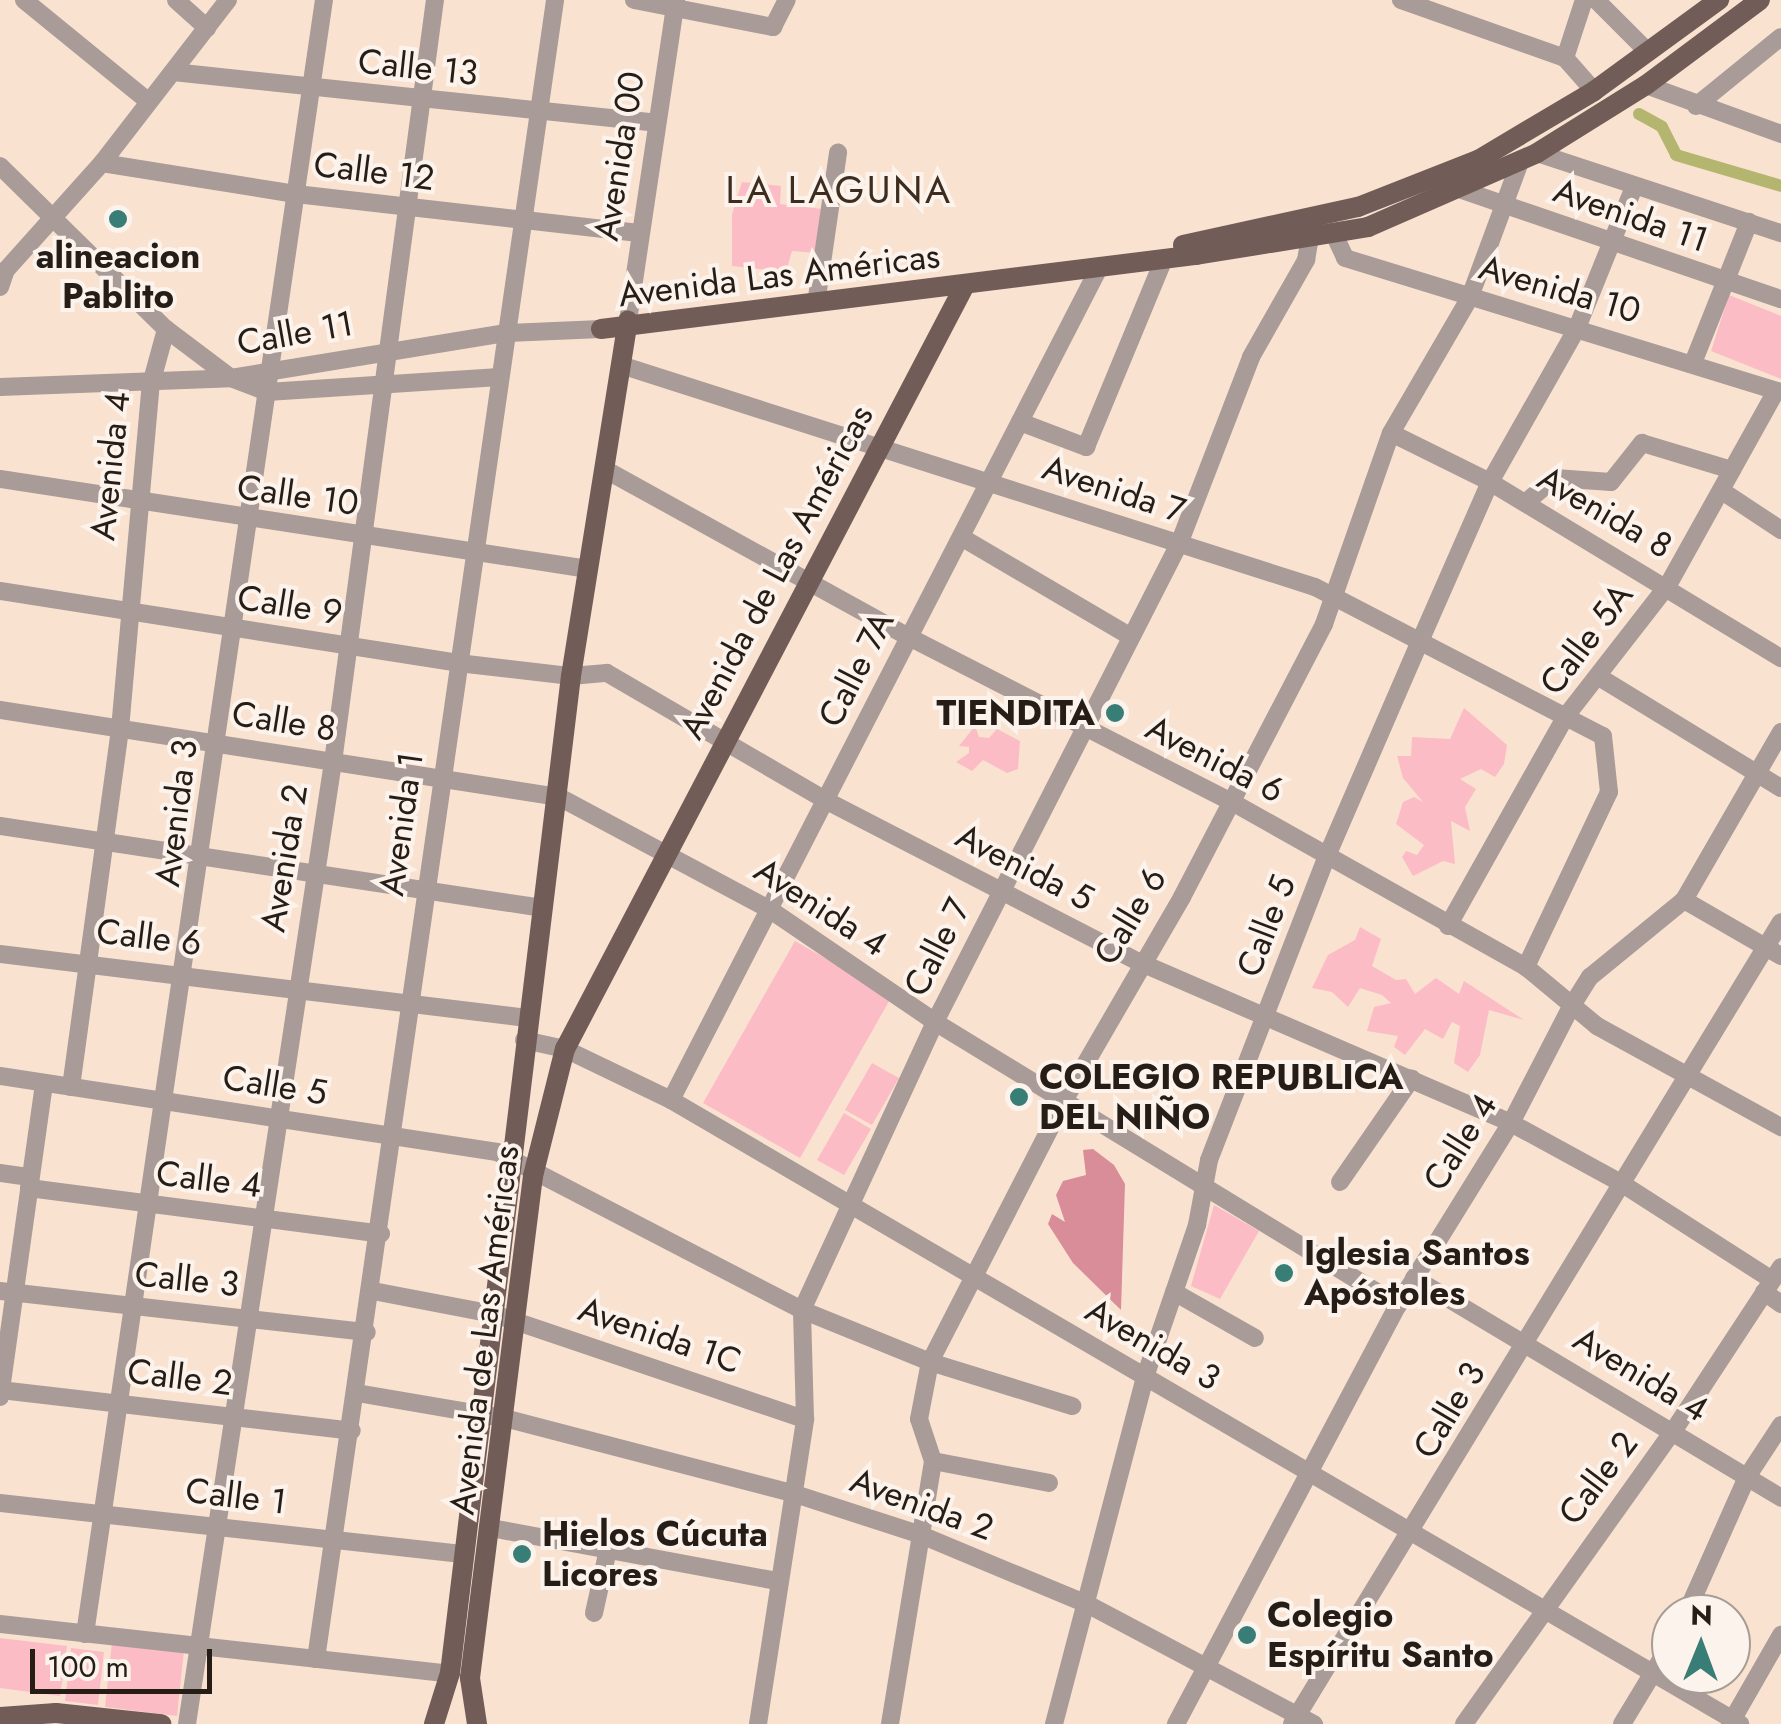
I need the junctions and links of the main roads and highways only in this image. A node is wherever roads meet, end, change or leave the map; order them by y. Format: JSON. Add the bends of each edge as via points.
{"nodes":[{"id":1,"x":1760,"y":0,"type":"edge"},
{"id":2,"x":1715,"y":1,"type":"edge"},
{"id":3,"x":1630,"y":64,"type":"junction"},
{"id":4,"x":1646,"y":85,"type":"junction"},
{"id":5,"x":1599,"y":88,"type":"junction"},
{"id":6,"x":1621,"y":102,"type":"junction"},
{"id":7,"x":965,"y":286,"type":"junction"},
{"id":8,"x":628,"y":326,"type":"junction"},
{"id":9,"x":600,"y":329,"type":"road end"},
{"id":10,"x":0,"y":1717,"type":"edge"},
{"id":11,"x":50,"y":1724,"type":"edge"},
{"id":12,"x":161,"y":1724,"type":"edge"},
{"id":13,"x":434,"y":1724,"type":"edge"},
{"id":14,"x":476,"y":1724,"type":"edge"}],
"edges":[{"from":1,"to":4,"type":"main road"},
{"from":2,"to":3,"type":"main road"},
{"from":3,"to":4,"type":"main road","via":[[1634,78]]},
{"from":3,"to":5,"type":"main road"},
{"from":4,"to":6,"type":"main road"},
{"from":5,"to":6,"type":"main road","via":[[1618,88]]},
{"from":5,"to":8,"type":"main road","via":[[1478,160],[1358,207],[1164,249]]},
{"from":6,"to":7,"type":"main road","via":[[1462,190],[1334,234]]},
{"from":7,"to":8,"type":"main road","name":"Avenida Las Américas"},
{"from":7,"to":14,"type":"main road","name":"Avenida de Las Américas","via":[[565,1050],[532,1176],[470,1678]]},
{"from":8,"to":9,"type":"main road"},
{"from":8,"to":13,"type":"main road","name":"Avenida de Las Américas","via":[[572,676],[450,1673]]},
{"from":10,"to":11,"type":"main road"},
{"from":10,"to":12,"type":"main road","via":[[56,1713]]}]}
